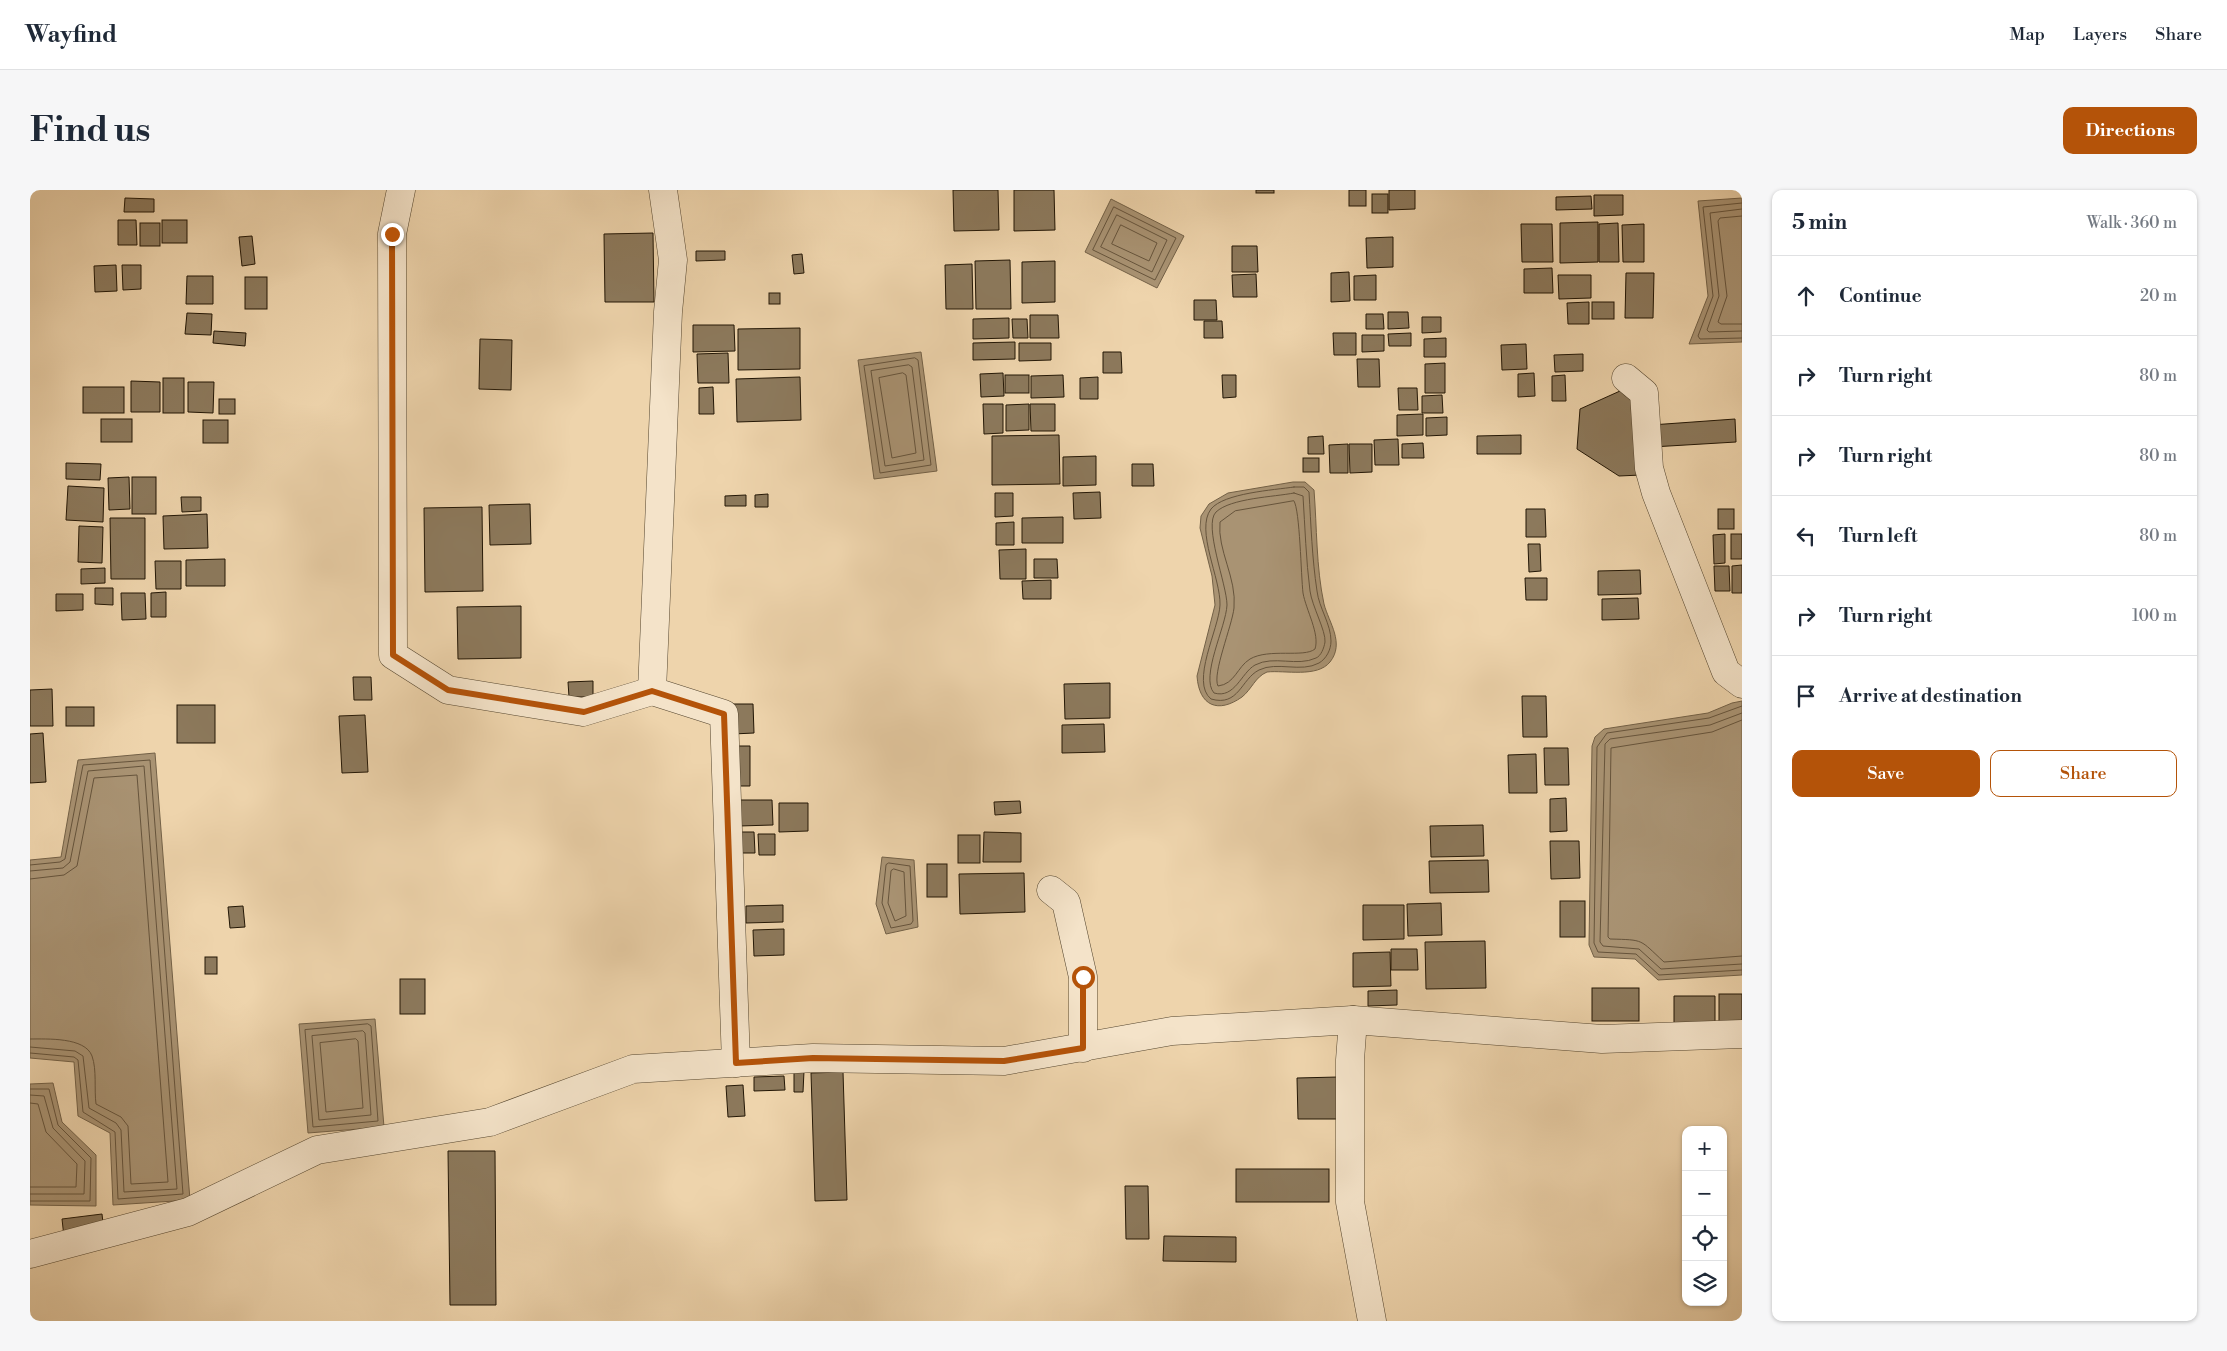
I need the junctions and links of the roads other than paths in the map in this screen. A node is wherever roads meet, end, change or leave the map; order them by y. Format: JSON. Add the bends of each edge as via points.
{"nodes":[{"id":1,"x":401,"y":190,"type":"edge"},
{"id":2,"x":663,"y":190,"type":"edge"},
{"id":3,"x":1626,"y":378,"type":"dead end"},
{"id":4,"x":1742,"y":684,"type":"edge"},
{"id":5,"x":652,"y":691,"type":"junction"},
{"id":6,"x":1051,"y":890,"type":"dead end"},
{"id":7,"x":1353,"y":1020,"type":"junction"},
{"id":8,"x":1742,"y":1034,"type":"edge"},
{"id":9,"x":1083,"y":1048,"type":"junction"},
{"id":10,"x":736,"y":1063,"type":"junction"},
{"id":11,"x":30,"y":1254,"type":"edge"},
{"id":12,"x":1372,"y":1321,"type":"edge"}],
"edges":[{"from":1,"to":5,"type":"street","via":[[392,234],[393,655],[448,690],[584,712]]},
{"from":2,"to":5,"type":"street","via":[[673,260]]},
{"from":3,"to":4,"type":"street","via":[[1644,393],[1649,468],[1656,492],[1726,672]]},
{"from":5,"to":10,"type":"street","via":[[724,714]]},
{"from":6,"to":9,"type":"street","via":[[1066,902],[1083,977]]},
{"from":7,"to":8,"type":"street","via":[[1602,1039]]},
{"from":7,"to":9,"type":"street","via":[[1172,1031]]},
{"from":7,"to":12,"type":"street","via":[[1350,1202]]},
{"from":9,"to":10,"type":"street","via":[[1004,1061],[813,1058]]},
{"from":10,"to":11,"type":"street","via":[[634,1069],[490,1122],[317,1150],[188,1212]]}]}
